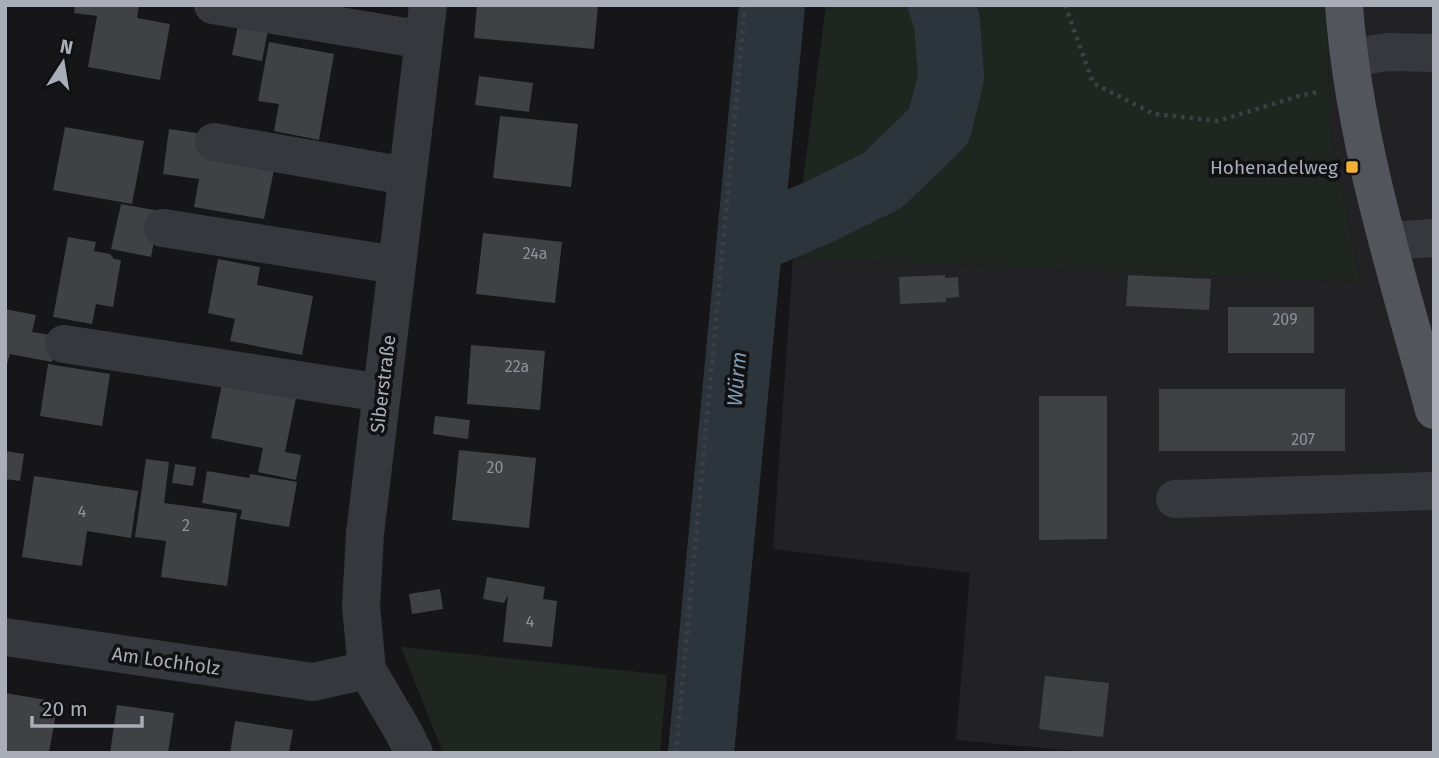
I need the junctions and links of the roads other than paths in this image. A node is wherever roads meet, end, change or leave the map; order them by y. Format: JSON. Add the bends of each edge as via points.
{"nodes":[{"id":1,"x":213,"y":5,"type":"edge"},
{"id":2,"x":1344,"y":5,"type":"edge"},
{"id":3,"x":426,"y":22,"type":"edge"},
{"id":4,"x":1434,"y":53,"type":"edge"},
{"id":5,"x":1352,"y":72,"type":"junction"},
{"id":6,"x":214,"y":142,"type":"dead end"},
{"id":7,"x":406,"y":176,"type":"junction"},
{"id":8,"x":163,"y":228,"type":"dead end"},
{"id":9,"x":1434,"y":238,"type":"edge"},
{"id":10,"x":1388,"y":241,"type":"junction"},
{"id":11,"x":396,"y":264,"type":"junction"},
{"id":12,"x":64,"y":344,"type":"dead end"},
{"id":13,"x":1431,"y":388,"type":"edge"},
{"id":14,"x":382,"y":393,"type":"junction"},
{"id":15,"x":1434,"y":491,"type":"edge"},
{"id":16,"x":1175,"y":499,"type":"dead end"},
{"id":17,"x":5,"y":637,"type":"edge"},
{"id":18,"x":368,"y":670,"type":"junction"},
{"id":19,"x":414,"y":753,"type":"edge"}],
"edges":[{"from":1,"to":3,"type":"street"},
{"from":2,"to":5,"type":"main road"},
{"from":3,"to":7,"type":"street","name":"Siberstraße"},
{"from":4,"to":5,"type":"street","via":[[1388,52]]},
{"from":5,"to":10,"type":"main road"},
{"from":6,"to":7,"type":"street"},
{"from":7,"to":11,"type":"street","name":"Siberstraße"},
{"from":8,"to":11,"type":"street"},
{"from":9,"to":10,"type":"street"},
{"from":10,"to":13,"type":"main road"},
{"from":11,"to":14,"type":"street","name":"Siberstraße"},
{"from":12,"to":14,"type":"street"},
{"from":14,"to":18,"type":"street","name":"Siberstraße","via":[[361,606]]},
{"from":15,"to":16,"type":"street"},
{"from":17,"to":18,"type":"street","name":"Am Lochholz","via":[[313,682]]},
{"from":18,"to":19,"type":"street","name":"Siberstraße"}]}
